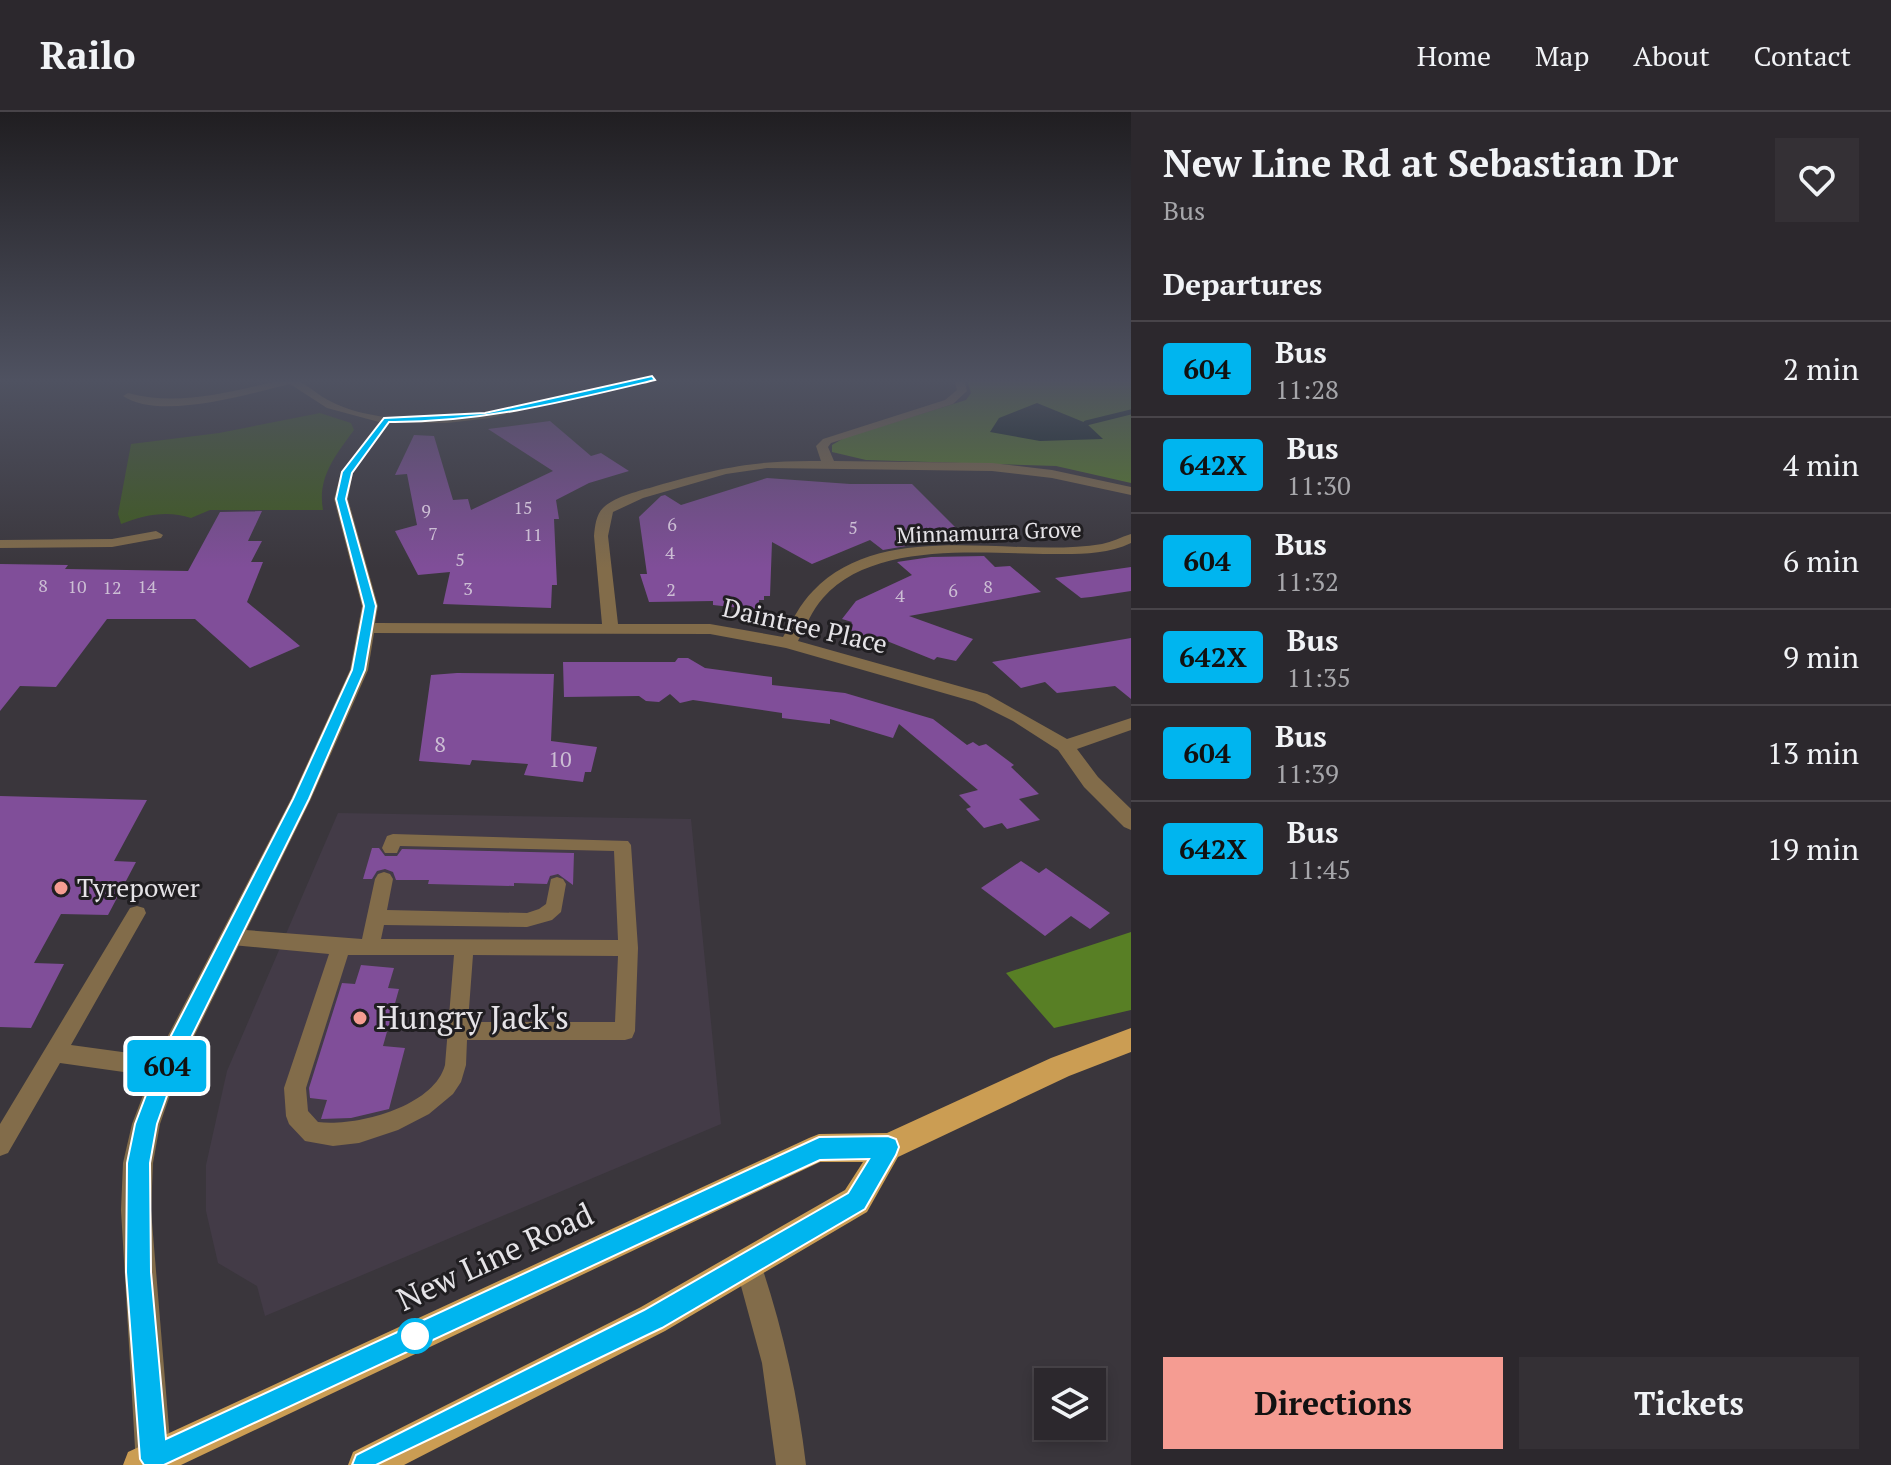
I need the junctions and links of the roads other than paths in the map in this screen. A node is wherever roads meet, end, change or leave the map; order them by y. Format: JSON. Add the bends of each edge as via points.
{"nodes":[{"id":1,"x":370,"y":442,"type":"edge"},
{"id":2,"x":826,"y":442,"type":"edge"},
{"id":3,"x":831,"y":466,"type":"junction"},
{"id":4,"x":1131,"y":491,"type":"edge"},
{"id":5,"x":156,"y":535,"type":"dead end"},
{"id":6,"x":1131,"y":538,"type":"edge"},
{"id":7,"x":0,"y":544,"type":"edge"},
{"id":8,"x":610,"y":627,"type":"junction"},
{"id":9,"x":368,"y":628,"type":"junction"},
{"id":10,"x":788,"y":643,"type":"junction"},
{"id":11,"x":1131,"y":724,"type":"edge"},
{"id":12,"x":1065,"y":746,"type":"junction"},
{"id":13,"x":1131,"y":822,"type":"edge"},
{"id":14,"x":391,"y":848,"type":"dead end"},
{"id":15,"x":384,"y":879,"type":"dead end"},
{"id":16,"x":557,"y":884,"type":"dead end"},
{"id":17,"x":137,"y":913,"type":"dead end"},
{"id":18,"x":377,"y":917,"type":"junction"},
{"id":19,"x":232,"y":937,"type":"junction"},
{"id":20,"x":341,"y":947,"type":"junction"},
{"id":21,"x":370,"y":947,"type":"junction"},
{"id":22,"x":464,"y":947,"type":"junction"},
{"id":23,"x":628,"y":948,"type":"junction"},
{"id":24,"x":457,"y":1031,"type":"junction"},
{"id":25,"x":1131,"y":1040,"type":"edge"},
{"id":26,"x":55,"y":1053,"type":"junction"},
{"id":27,"x":166,"y":1068,"type":"junction"},
{"id":28,"x":0,"y":1145,"type":"edge"},
{"id":29,"x":888,"y":1147,"type":"junction"},
{"id":30,"x":748,"y":1264,"type":"junction"},
{"id":31,"x":150,"y":1463,"type":"edge"},
{"id":32,"x":366,"y":1465,"type":"edge"},
{"id":33,"x":791,"y":1465,"type":"edge"}],
"edges":[{"from":1,"to":9,"type":"street","via":[[347,472],[341,499],[370,606]]},
{"from":2,"to":3,"type":"street","via":[[824,456]]},
{"from":3,"to":4,"type":"street","via":[[1025,469]]},
{"from":3,"to":8,"type":"street","via":[[767,464],[725,470],[638,495],[608,510],[601,536]]},
{"from":5,"to":7,"type":"street","via":[[112,543]]},
{"from":6,"to":10,"type":"street","name":"Minnamurra Grove","via":[[1099,549],[939,552],[872,563],[818,594]]},
{"from":8,"to":9,"type":"street","name":"Daintree Place"},
{"from":8,"to":10,"type":"street","name":"Daintree Place","via":[[710,629]]},
{"from":9,"to":19,"type":"street","via":[[359,670],[337,722]]},
{"from":10,"to":12,"type":"street","name":"Daintree Place","via":[[981,698]]},
{"from":11,"to":12,"type":"street"},
{"from":12,"to":13,"type":"street","name":"Daintree Place"},
{"from":14,"to":23,"type":"lane","via":[[393,840],[557,848],[622,845]]},
{"from":15,"to":18,"type":"lane"},
{"from":16,"to":18,"type":"lane","via":[[555,907],[527,920]]},
{"from":17,"to":26,"type":"lane"},
{"from":18,"to":21,"type":"lane"},
{"from":19,"to":20,"type":"lane"},
{"from":19,"to":27,"type":"street"},
{"from":20,"to":21,"type":"lane"},
{"from":20,"to":24,"type":"lane","via":[[295,1088],[297,1116],[313,1133],[344,1135],[374,1127],[441,1094],[454,1073]]},
{"from":21,"to":22,"type":"lane"},
{"from":22,"to":23,"type":"lane"},
{"from":22,"to":24,"type":"lane"},
{"from":23,"to":24,"type":"lane","via":[[625,1031]]},
{"from":25,"to":29,"type":"main road","name":"New Line Road"},
{"from":26,"to":27,"type":"lane"},
{"from":26,"to":28,"type":"lane"},
{"from":27,"to":31,"type":"street","via":[[146,1124],[136,1210]]},
{"from":29,"to":30,"type":"main road","via":[[856,1201]]},
{"from":29,"to":31,"type":"main road","name":"New Line Road","via":[[819,1148]]},
{"from":30,"to":32,"type":"main road","via":[[653,1319]]},
{"from":30,"to":33,"type":"lane","via":[[768,1321]]}]}
